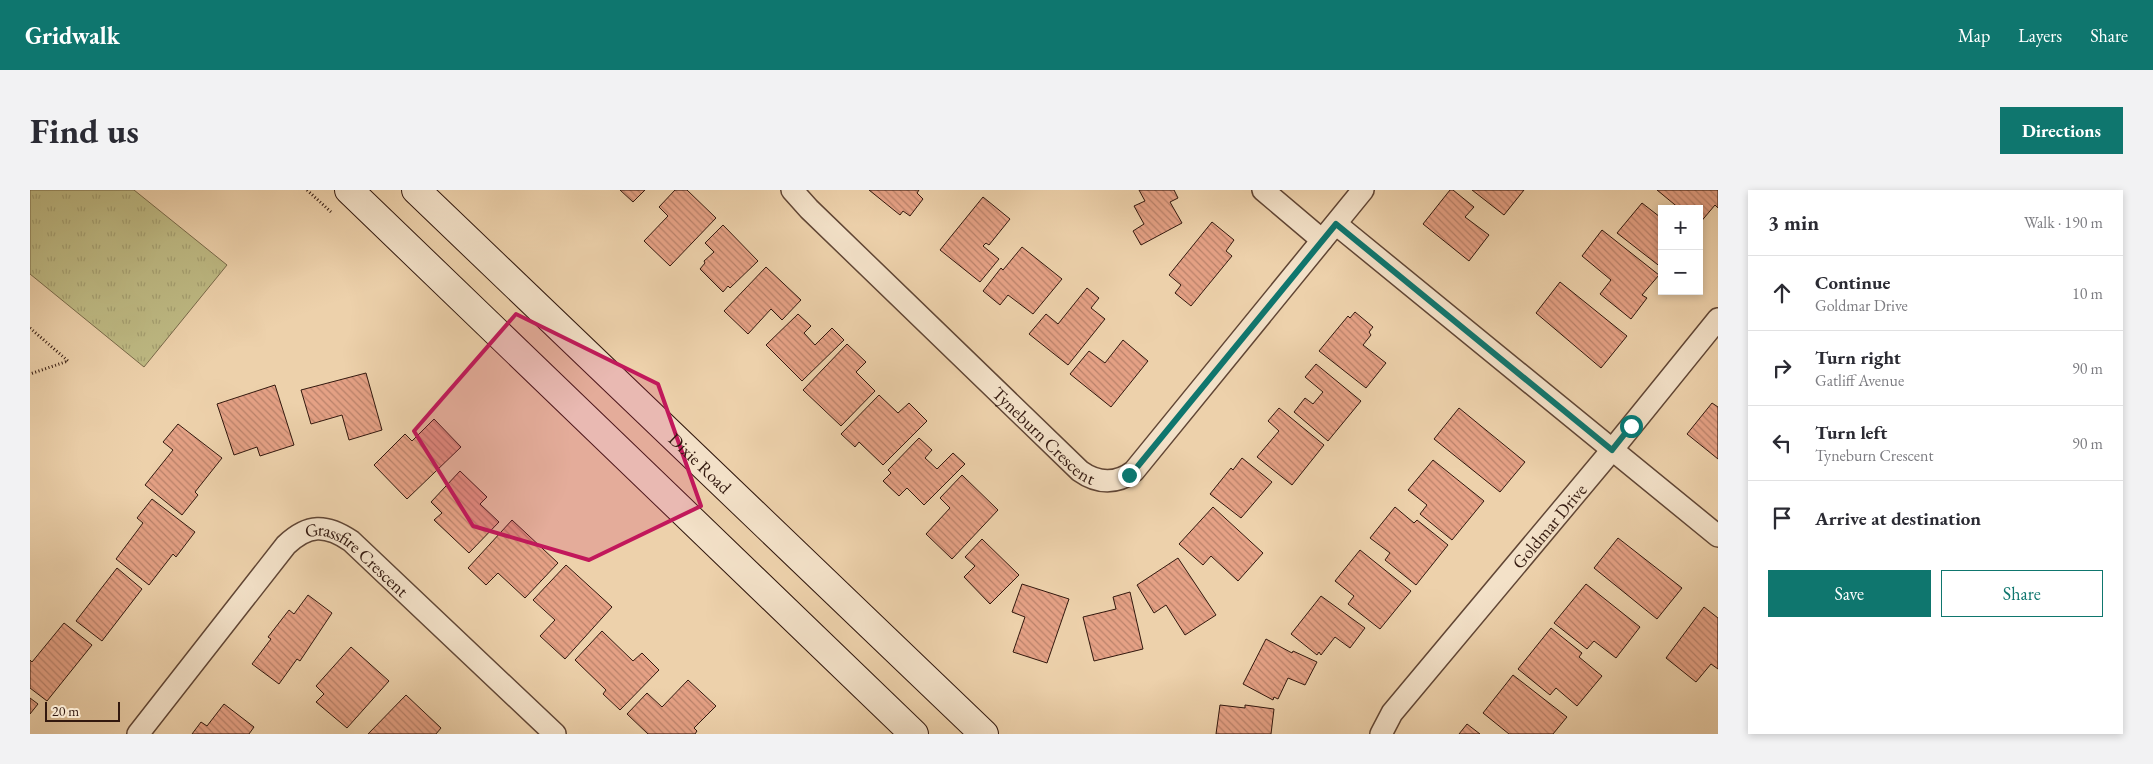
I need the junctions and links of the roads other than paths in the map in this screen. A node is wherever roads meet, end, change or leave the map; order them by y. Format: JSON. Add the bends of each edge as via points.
{"nodes":[{"id":1,"x":349,"y":190,"type":"edge"},
{"id":2,"x":416,"y":190,"type":"edge"},
{"id":3,"x":792,"y":190,"type":"edge"},
{"id":4,"x":1263,"y":190,"type":"edge"},
{"id":5,"x":1359,"y":191,"type":"edge"},
{"id":6,"x":1336,"y":224,"type":"junction"},
{"id":7,"x":1322,"y":240,"type":"junction"},
{"id":8,"x":1718,"y":319,"type":"edge"},
{"id":9,"x":1612,"y":450,"type":"junction"},
{"id":10,"x":1718,"y":536,"type":"edge"},
{"id":11,"x":138,"y":734,"type":"edge"},
{"id":12,"x":555,"y":734,"type":"edge"},
{"id":13,"x":914,"y":734,"type":"edge"},
{"id":14,"x":984,"y":734,"type":"edge"},
{"id":15,"x":1382,"y":734,"type":"edge"}],
"edges":[{"from":1,"to":13,"type":"main road"},
{"from":2,"to":14,"type":"main road","name":"Dixie Road"},
{"from":3,"to":7,"type":"street","name":"Tyneburn Crescent","via":[[1080,471],[1104,482],[1123,478],[1134,471]]},
{"from":4,"to":7,"type":"street"},
{"from":5,"to":6,"type":"street","name":"Tyneburn Crescent"},
{"from":6,"to":7,"type":"street","name":"Tyneburn Crescent"},
{"from":6,"to":9,"type":"street"},
{"from":8,"to":9,"type":"street","name":"Goldmar Drive"},
{"from":9,"to":10,"type":"street"},
{"from":9,"to":15,"type":"street","name":"Goldmar Drive","via":[[1392,713]]},
{"from":11,"to":12,"type":"street","name":"Grassfire Crescent","via":[[286,545],[299,533],[326,528],[352,541]]}]}
